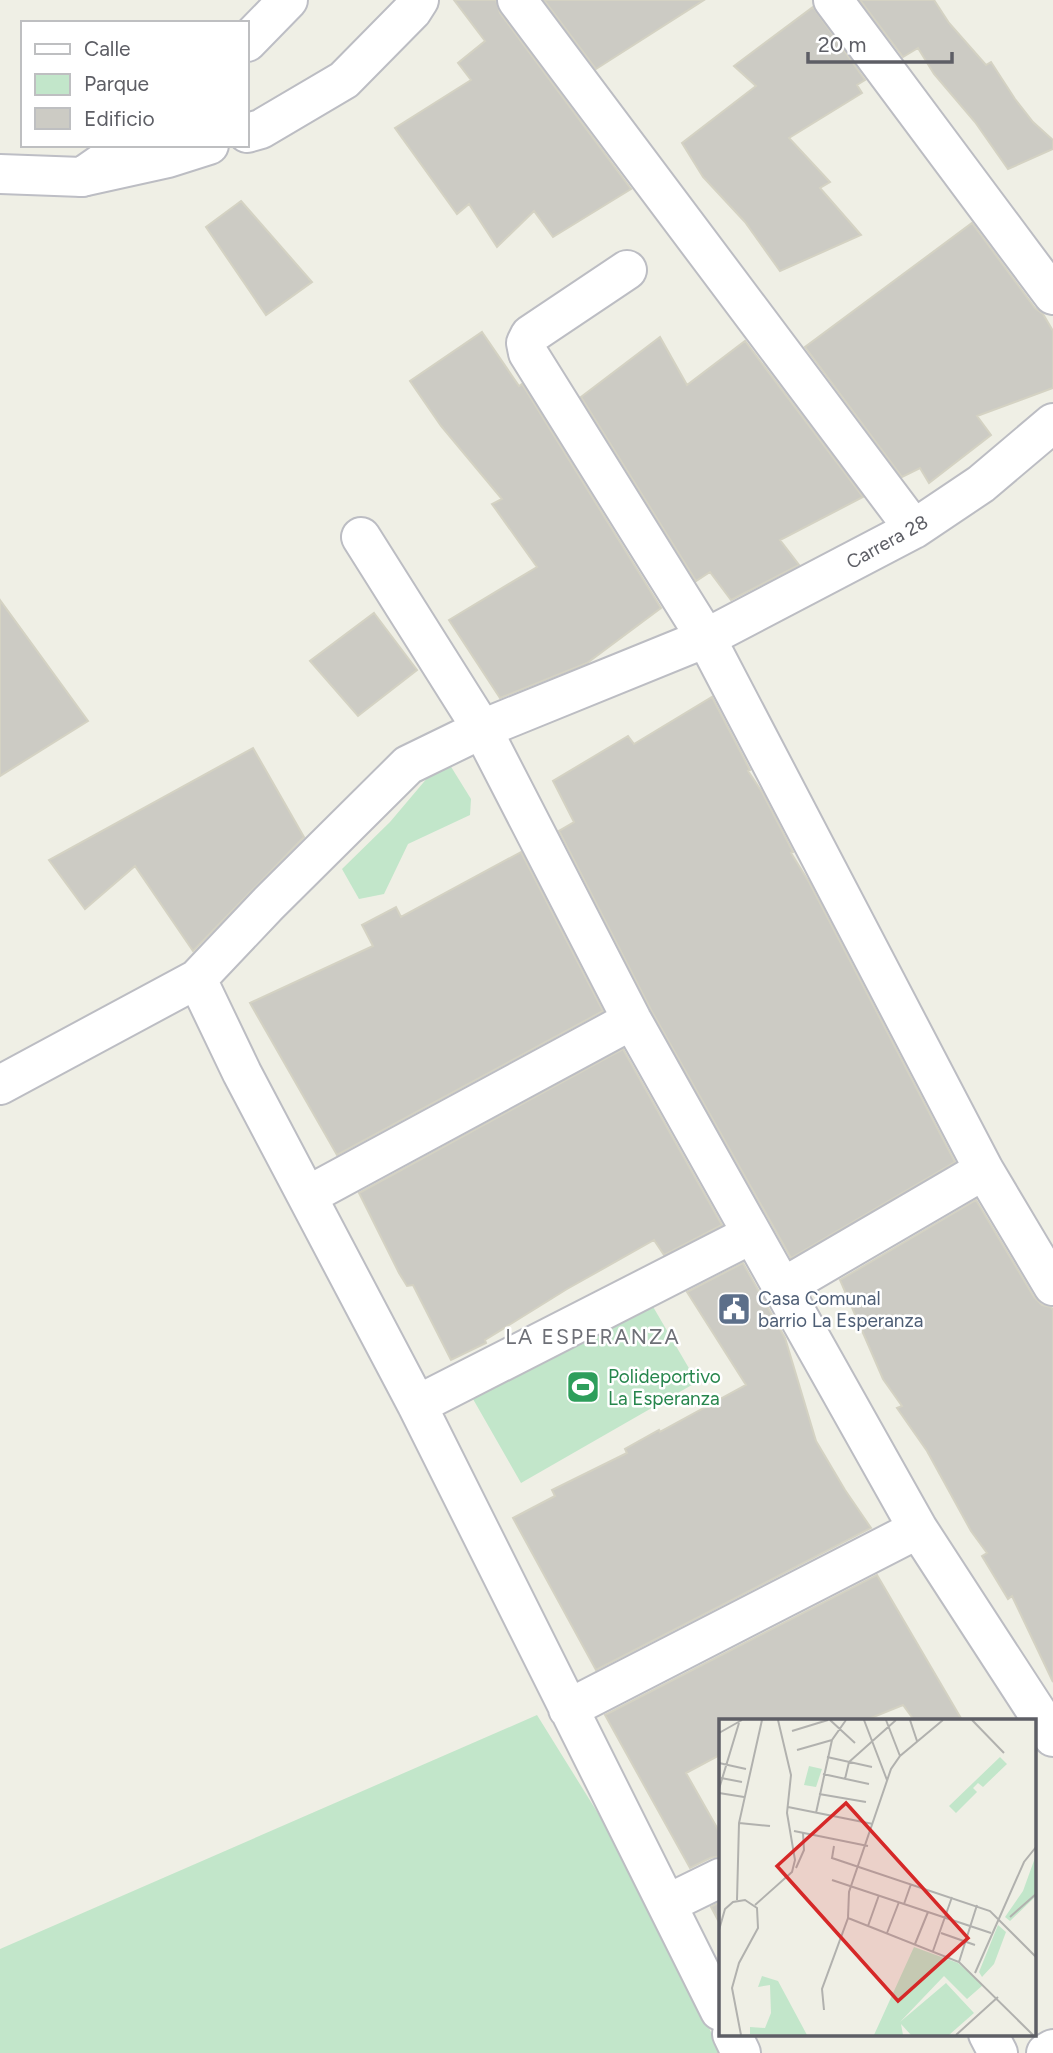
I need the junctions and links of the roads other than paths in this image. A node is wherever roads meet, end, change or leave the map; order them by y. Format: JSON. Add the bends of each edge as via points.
{"nodes":[{"id":1,"x":288,"y":0,"type":"edge"},
{"id":2,"x":419,"y":0,"type":"edge"},
{"id":3,"x":517,"y":0,"type":"edge"},
{"id":4,"x":833,"y":0,"type":"edge"},
{"id":5,"x":248,"y":41,"type":"edge"},
{"id":6,"x":248,"y":134,"type":"edge"},
{"id":7,"x":125,"y":147,"type":"edge"},
{"id":8,"x":203,"y":147,"type":"edge"},
{"id":9,"x":0,"y":174,"type":"edge"},
{"id":10,"x":82,"y":177,"type":"junction"},
{"id":11,"x":627,"y":270,"type":"dead end"},
{"id":12,"x":1053,"y":295,"type":"edge"},
{"id":13,"x":1053,"y":422,"type":"edge"},
{"id":14,"x":914,"y":529,"type":"junction"},
{"id":15,"x":362,"y":537,"type":"dead end"},
{"id":16,"x":706,"y":638,"type":"junction"},
{"id":17,"x":482,"y":729,"type":"junction"},
{"id":18,"x":197,"y":979,"type":"junction"},
{"id":19,"x":632,"y":1020,"type":"junction"},
{"id":20,"x":0,"y":1084,"type":"edge"},
{"id":21,"x":984,"y":1170,"type":"junction"},
{"id":22,"x":307,"y":1196,"type":"junction"},
{"id":23,"x":752,"y":1234,"type":"junction"},
{"id":24,"x":1053,"y":1286,"type":"edge"},
{"id":25,"x":782,"y":1288,"type":"junction"},
{"id":26,"x":417,"y":1405,"type":"junction"},
{"id":27,"x":918,"y":1529,"type":"junction"},
{"id":28,"x":568,"y":1709,"type":"junction"},
{"id":29,"x":1038,"y":1715,"type":"edge"},
{"id":30,"x":719,"y":1878,"type":"edge"},
{"id":31,"x":667,"y":1904,"type":"junction"},
{"id":32,"x":719,"y":2009,"type":"edge"},
{"id":33,"x":733,"y":2036,"type":"edge"},
{"id":34,"x":989,"y":2036,"type":"edge"},
{"id":35,"x":1053,"y":2049,"type":"edge"},
{"id":36,"x":741,"y":2053,"type":"edge"},
{"id":37,"x":998,"y":2053,"type":"edge"},
{"id":38,"x":1046,"y":2053,"type":"edge"}],
"edges":[{"from":1,"to":5,"type":"street"},
{"from":2,"to":6,"type":"street","via":[[344,80]]},
{"from":3,"to":14,"type":"street"},
{"from":4,"to":12,"type":"street"},
{"from":7,"to":10,"type":"street"},
{"from":8,"to":10,"type":"street"},
{"from":9,"to":10,"type":"street"},
{"from":11,"to":16,"type":"street","via":[[530,335],[528,353]]},
{"from":13,"to":14,"type":"street","name":"Carrera 28","via":[[982,484]]},
{"from":14,"to":16,"type":"street","name":"Carrera 28"},
{"from":15,"to":17,"type":"street"},
{"from":16,"to":17,"type":"street","name":"Carrera 28"},
{"from":16,"to":21,"type":"street"},
{"from":17,"to":18,"type":"street","name":"Carrera 28","via":[[408,765]]},
{"from":17,"to":19,"type":"street"},
{"from":18,"to":20,"type":"street","name":"Carrera 28"},
{"from":18,"to":22,"type":"street"},
{"from":19,"to":22,"type":"street"},
{"from":19,"to":23,"type":"street"},
{"from":21,"to":24,"type":"street"},
{"from":21,"to":25,"type":"street"},
{"from":22,"to":26,"type":"street"},
{"from":23,"to":25,"type":"street"},
{"from":23,"to":26,"type":"street"},
{"from":25,"to":27,"type":"street"},
{"from":26,"to":28,"type":"street"},
{"from":27,"to":28,"type":"street"},
{"from":27,"to":29,"type":"street"},
{"from":28,"to":31,"type":"street"},
{"from":30,"to":31,"type":"street"},
{"from":31,"to":32,"type":"street"},
{"from":33,"to":36,"type":"street"},
{"from":34,"to":37,"type":"street"},
{"from":35,"to":38,"type":"street"}]}
